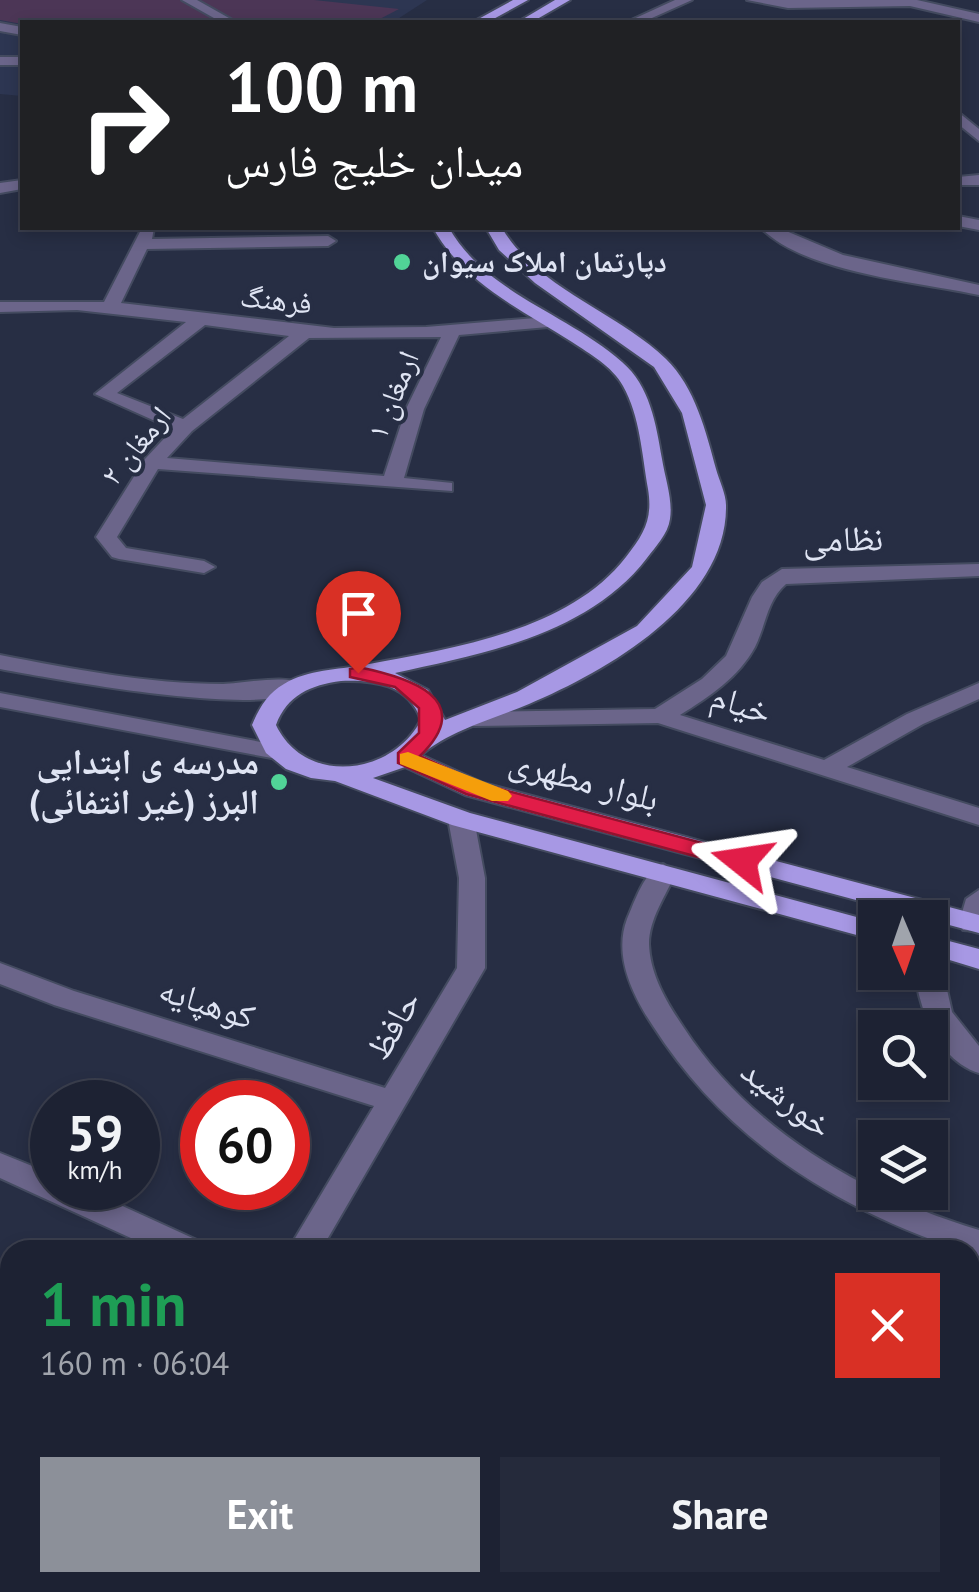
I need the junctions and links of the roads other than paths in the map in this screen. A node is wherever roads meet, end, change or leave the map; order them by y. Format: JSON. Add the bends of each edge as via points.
{"nodes":[{"id":1,"x":188,"y":0,"type":"edge"},
{"id":2,"x":522,"y":0,"type":"edge"},
{"id":3,"x":564,"y":0,"type":"edge"},
{"id":4,"x":686,"y":0,"type":"edge"},
{"id":5,"x":753,"y":0,"type":"edge"},
{"id":6,"x":979,"y":18,"type":"edge"},
{"id":7,"x":226,"y":20,"type":"edge"},
{"id":8,"x":483,"y":20,"type":"edge"},
{"id":9,"x":528,"y":20,"type":"edge"},
{"id":10,"x":639,"y":20,"type":"edge"},
{"id":11,"x":960,"y":118,"type":"edge"},
{"id":12,"x":979,"y":137,"type":"edge"},
{"id":13,"x":443,"y":230,"type":"edge"},
{"id":14,"x":495,"y":230,"type":"edge"},
{"id":15,"x":771,"y":230,"type":"edge"},
{"id":16,"x":147,"y":236,"type":"edge"},
{"id":17,"x":328,"y":241,"type":"dead end"},
{"id":18,"x":979,"y":290,"type":"edge"},
{"id":19,"x":111,"y":306,"type":"junction"},
{"id":20,"x":0,"y":308,"type":"edge"},
{"id":21,"x":201,"y":320,"type":"junction"},
{"id":22,"x":548,"y":322,"type":"junction"},
{"id":23,"x":305,"y":332,"type":"junction"},
{"id":24,"x":452,"y":332,"type":"junction"},
{"id":25,"x":185,"y":427,"type":"junction"},
{"id":26,"x":152,"y":464,"type":"junction"},
{"id":27,"x":392,"y":483,"type":"junction"},
{"id":28,"x":445,"y":487,"type":"dead end"},
{"id":29,"x":204,"y":567,"type":"dead end"},
{"id":30,"x":979,"y":570,"type":"edge"},
{"id":31,"x":0,"y":662,"type":"edge"},
{"id":32,"x":358,"y":673,"type":"junction"},
{"id":33,"x":294,"y":686,"type":"junction"},
{"id":34,"x":979,"y":690,"type":"edge"},
{"id":35,"x":0,"y":700,"type":"edge"},
{"id":36,"x":660,"y":716,"type":"junction"},
{"id":37,"x":474,"y":719,"type":"junction"},
{"id":38,"x":429,"y":736,"type":"junction"},
{"id":39,"x":277,"y":752,"type":"junction"},
{"id":40,"x":406,"y":758,"type":"junction"},
{"id":41,"x":826,"y":768,"type":"junction"},
{"id":42,"x":337,"y":773,"type":"junction"},
{"id":43,"x":979,"y":817,"type":"edge"},
{"id":44,"x":461,"y":819,"type":"junction"},
{"id":45,"x":663,"y":873,"type":"junction"},
{"id":46,"x":977,"y":916,"type":"edge"},
{"id":47,"x":858,"y":925,"type":"edge"},
{"id":48,"x":948,"y":950,"type":"edge"},
{"id":49,"x":979,"y":958,"type":"edge"},
{"id":50,"x":0,"y":973,"type":"edge"},
{"id":51,"x":929,"y":990,"type":"edge"},
{"id":52,"x":979,"y":1062,"type":"edge"},
{"id":53,"x":392,"y":1101,"type":"junction"},
{"id":54,"x":0,"y":1165,"type":"edge"},
{"id":55,"x":30,"y":1177,"type":"edge"},
{"id":56,"x":103,"y":1210,"type":"edge"},
{"id":57,"x":167,"y":1240,"type":"edge"},
{"id":58,"x":310,"y":1240,"type":"edge"},
{"id":59,"x":968,"y":1240,"type":"edge"}],
"edges":[{"from":1,"to":7,"type":"street"},
{"from":2,"to":8,"type":"main road"},
{"from":3,"to":9,"type":"main road"},
{"from":4,"to":10,"type":"street"},
{"from":5,"to":6,"type":"street","via":[[910,2]]},
{"from":11,"to":12,"type":"street"},
{"from":13,"to":22,"type":"main road","via":[[469,263]]},
{"from":14,"to":37,"type":"main road","via":[[505,248],[541,279],[661,364],[692,413],[716,504],[702,569],[644,631]]},
{"from":15,"to":18,"type":"street","via":[[834,257]]},
{"from":16,"to":17,"type":"street"},
{"from":16,"to":19,"type":"street"},
{"from":19,"to":20,"type":"street","name":"فرهنگ"},
{"from":19,"to":21,"type":"street","name":"فرهنگ"},
{"from":21,"to":23,"type":"street","name":"فرهنگ"},
{"from":21,"to":25,"type":"street","via":[[104,394]]},
{"from":22,"to":24,"type":"street","name":"فرهنگ"},
{"from":22,"to":32,"type":"main road","via":[[622,371],[646,416],[661,520],[636,564],[584,603],[433,659]]},
{"from":23,"to":24,"type":"street","name":"فرهنگ"},
{"from":23,"to":25,"type":"street","name":"ارمغان ۲"},
{"from":24,"to":27,"type":"street","name":"ارمغان ۱","via":[[415,409]]},
{"from":25,"to":26,"type":"street","name":"ارمغان ۲"},
{"from":26,"to":27,"type":"street"},
{"from":26,"to":29,"type":"street","name":"ارمغان ۲","via":[[106,537],[109,546]]},
{"from":27,"to":28,"type":"street"},
{"from":30,"to":36,"type":"street","name":"نظامی","via":[[773,578],[754,631],[733,662]]},
{"from":31,"to":33,"type":"street","via":[[105,682],[197,689]]},
{"from":32,"to":33,"type":"main road"},
{"from":32,"to":38,"type":"main road","via":[[402,682],[418,693],[433,720]]},
{"from":33,"to":39,"type":"main road","via":[[268,710],[264,725]]},
{"from":34,"to":41,"type":"street"},
{"from":35,"to":39,"type":"street"},
{"from":36,"to":37,"type":"street","name":"خیام"},
{"from":36,"to":41,"type":"street","name":"خیام"},
{"from":37,"to":38,"type":"main road"},
{"from":38,"to":40,"type":"main road"},
{"from":39,"to":42,"type":"main road"},
{"from":40,"to":42,"type":"main road"},
{"from":40,"to":46,"type":"main road","name":"بلوار مطهری","via":[[474,789]]},
{"from":41,"to":43,"type":"street","name":"خیام"},
{"from":42,"to":44,"type":"main road","name":"بلوار مطهری"},
{"from":44,"to":45,"type":"main road","name":"بلوار مطهری"},
{"from":44,"to":53,"type":"street","name":"حافظ","via":[[472,878],[471,968]]},
{"from":45,"to":47,"type":"main road","name":"بلوار مطهری"},
{"from":45,"to":59,"type":"street","name":"خورشید","via":[[635,938],[647,992],[677,1046],[720,1098],[813,1168],[923,1228]]},
{"from":48,"to":49,"type":"main road"},
{"from":50,"to":53,"type":"street","name":"کوهپایه"},
{"from":51,"to":52,"type":"street","via":[[949,1038]]},
{"from":53,"to":58,"type":"street","name":"حافظ"},
{"from":54,"to":55,"type":"street"},
{"from":56,"to":57,"type":"street"}]}
